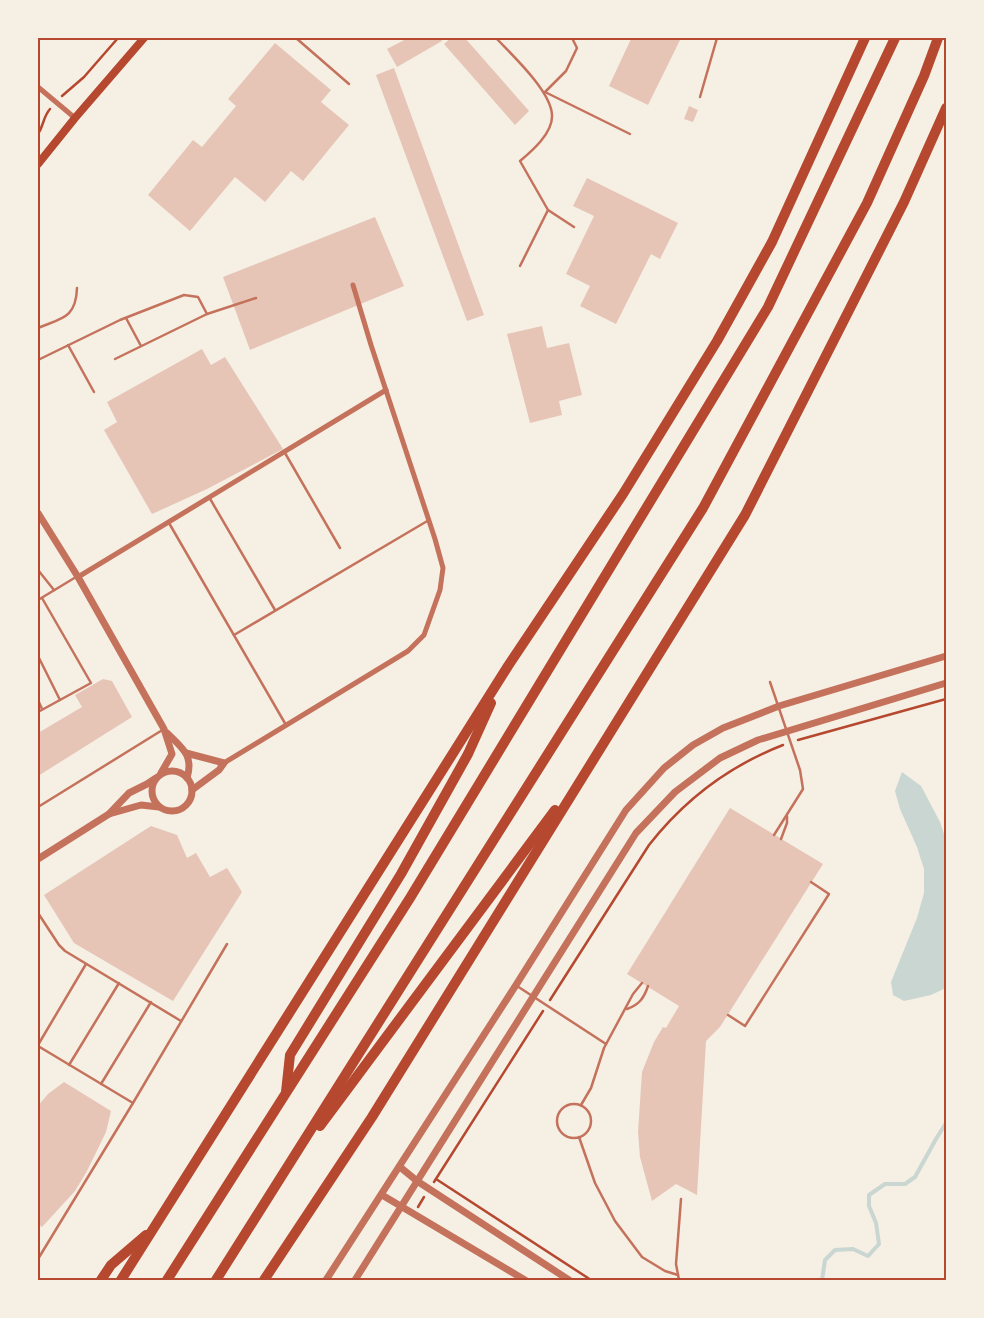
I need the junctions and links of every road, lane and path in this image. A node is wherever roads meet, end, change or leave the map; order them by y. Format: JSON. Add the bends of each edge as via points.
{"nodes":[{"id":1,"x":118,"y":38,"type":"edge"},
{"id":2,"x":144,"y":38,"type":"edge"},
{"id":3,"x":296,"y":38,"type":"edge"},
{"id":4,"x":496,"y":38,"type":"edge"},
{"id":5,"x":572,"y":38,"type":"edge"},
{"id":6,"x":717,"y":38,"type":"edge"},
{"id":7,"x":865,"y":38,"type":"edge"},
{"id":8,"x":895,"y":38,"type":"edge"},
{"id":9,"x":938,"y":38,"type":"edge"},
{"id":10,"x":349,"y":84,"type":"dead end"},
{"id":11,"x":38,"y":87,"type":"edge"},
{"id":12,"x":545,"y":92,"type":"junction"},
{"id":13,"x":700,"y":97,"type":"dead end"},
{"id":14,"x":56,"y":102,"type":"junction"},
{"id":15,"x":946,"y":108,"type":"edge"},
{"id":16,"x":74,"y":118,"type":"junction"},
{"id":17,"x":38,"y":134,"type":"edge"},
{"id":18,"x":630,"y":134,"type":"dead end"},
{"id":19,"x":38,"y":164,"type":"edge"},
{"id":20,"x":548,"y":210,"type":"junction"},
{"id":21,"x":574,"y":227,"type":"dead end"},
{"id":22,"x":520,"y":266,"type":"dead end"},
{"id":23,"x":353,"y":285,"type":"dead end"},
{"id":24,"x":76,"y":288,"type":"dead end"},
{"id":25,"x":256,"y":298,"type":"dead end"},
{"id":26,"x":207,"y":314,"type":"junction"},
{"id":27,"x":126,"y":318,"type":"junction"},
{"id":28,"x":38,"y":328,"type":"edge"},
{"id":29,"x":68,"y":345,"type":"junction"},
{"id":30,"x":141,"y":346,"type":"junction"},
{"id":31,"x":115,"y":359,"type":"dead end"},
{"id":32,"x":38,"y":360,"type":"edge"},
{"id":33,"x":386,"y":390,"type":"junction"},
{"id":34,"x":94,"y":392,"type":"dead end"},
{"id":35,"x":284,"y":452,"type":"junction"},
{"id":36,"x":209,"y":497,"type":"junction"},
{"id":37,"x":38,"y":513,"type":"edge"},
{"id":38,"x":429,"y":520,"type":"junction"},
{"id":39,"x":168,"y":522,"type":"junction"},
{"id":40,"x":340,"y":548,"type":"dead end"},
{"id":41,"x":38,"y":570,"type":"edge"},
{"id":42,"x":78,"y":577,"type":"junction"},
{"id":43,"x":54,"y":590,"type":"junction"},
{"id":44,"x":42,"y":598,"type":"junction"},
{"id":45,"x":38,"y":600,"type":"edge"},
{"id":46,"x":275,"y":610,"type":"junction"},
{"id":47,"x":234,"y":635,"type":"junction"},
{"id":48,"x":38,"y":656,"type":"edge"},
{"id":49,"x":946,"y":656,"type":"edge"},
{"id":50,"x":508,"y":666,"type":"junction"},
{"id":51,"x":770,"y":682,"type":"dead end"},
{"id":52,"x":946,"y":684,"type":"edge"},
{"id":53,"x":946,"y":699,"type":"edge"},
{"id":54,"x":38,"y":700,"type":"edge"},
{"id":55,"x":60,"y":700,"type":"junction"},
{"id":56,"x":779,"y":706,"type":"junction"},
{"id":57,"x":42,"y":709,"type":"junction"},
{"id":58,"x":38,"y":712,"type":"edge"},
{"id":59,"x":286,"y":725,"type":"junction"},
{"id":60,"x":164,"y":729,"type":"junction"},
{"id":61,"x":787,"y":731,"type":"junction"},
{"id":62,"x":791,"y":742,"type":"junction"},
{"id":63,"x":186,"y":753,"type":"junction"},
{"id":64,"x":597,"y":753,"type":"junction"},
{"id":65,"x":224,"y":763,"type":"junction"},
{"id":66,"x":159,"y":775,"type":"junction"},
{"id":67,"x":187,"y":778,"type":"junction"},
{"id":68,"x":192,"y":790,"type":"junction"},
{"id":69,"x":38,"y":807,"type":"edge"},
{"id":70,"x":159,"y":807,"type":"junction"},
{"id":71,"x":109,"y":814,"type":"junction"},
{"id":72,"x":787,"y":815,"type":"junction"},
{"id":73,"x":774,"y":834,"type":"dead end"},
{"id":74,"x":781,"y":838,"type":"dead end"},
{"id":75,"x":38,"y":859,"type":"edge"},
{"id":76,"x":811,"y":882,"type":"dead end"},
{"id":77,"x":38,"y":913,"type":"edge"},
{"id":78,"x":227,"y":944,"type":"dead end"},
{"id":79,"x":86,"y":964,"type":"junction"},
{"id":80,"x":642,"y":982,"type":"dead end"},
{"id":81,"x":119,"y":983,"type":"junction"},
{"id":82,"x":516,"y":985,"type":"junction"},
{"id":83,"x":648,"y":986,"type":"dead end"},
{"id":84,"x":534,"y":997,"type":"junction"},
{"id":85,"x":150,"y":1002,"type":"junction"},
{"id":86,"x":546,"y":1005,"type":"junction"},
{"id":87,"x":625,"y":1009,"type":"junction"},
{"id":88,"x":728,"y":1015,"type":"dead end"},
{"id":89,"x":181,"y":1021,"type":"junction"},
{"id":90,"x":606,"y":1044,"type":"junction"},
{"id":91,"x":38,"y":1046,"type":"edge"},
{"id":92,"x":69,"y":1065,"type":"junction"},
{"id":93,"x":101,"y":1084,"type":"junction"},
{"id":94,"x":285,"y":1095,"type":"junction"},
{"id":95,"x":133,"y":1103,"type":"junction"},
{"id":96,"x":581,"y":1105,"type":"junction"},
{"id":97,"x":579,"y":1137,"type":"junction"},
{"id":98,"x":400,"y":1167,"type":"junction"},
{"id":99,"x":436,"y":1179,"type":"junction"},
{"id":100,"x":417,"y":1181,"type":"junction"},
{"id":101,"x":273,"y":1189,"type":"junction"},
{"id":102,"x":430,"y":1189,"type":"junction"},
{"id":103,"x":382,"y":1195,"type":"junction"},
{"id":104,"x":681,"y":1198,"type":"dead end"},
{"id":105,"x":401,"y":1206,"type":"junction"},
{"id":106,"x":414,"y":1214,"type":"junction"},
{"id":107,"x":154,"y":1228,"type":"junction"},
{"id":108,"x":38,"y":1259,"type":"edge"},
{"id":109,"x":678,"y":1274,"type":"junction"},
{"id":110,"x":38,"y":1278,"type":"edge"},
{"id":111,"x":41,"y":1280,"type":"edge"},
{"id":112,"x":101,"y":1280,"type":"edge"},
{"id":113,"x":121,"y":1280,"type":"edge"},
{"id":114,"x":167,"y":1280,"type":"edge"},
{"id":115,"x":216,"y":1280,"type":"edge"},
{"id":116,"x":264,"y":1280,"type":"edge"},
{"id":117,"x":326,"y":1280,"type":"edge"},
{"id":118,"x":355,"y":1280,"type":"edge"},
{"id":119,"x":525,"y":1280,"type":"edge"},
{"id":120,"x":569,"y":1280,"type":"edge"},
{"id":121,"x":591,"y":1280,"type":"edge"},
{"id":122,"x":679,"y":1280,"type":"edge"}],
"edges":[{"from":1,"to":14,"type":"path","via":[[84,77]]},
{"from":2,"to":16,"type":"main road"},
{"from":3,"to":10,"type":"lane"},
{"from":4,"to":12,"type":"lane"},
{"from":5,"to":12,"type":"lane","via":[[577,48],[566,71]]},
{"from":6,"to":13,"type":"lane"},
{"from":7,"to":50,"type":"highway","via":[[772,242],[717,341],[623,494]]},
{"from":8,"to":94,"type":"highway","via":[[768,307],[410,898]]},
{"from":9,"to":101,"type":"highway","via":[[867,203],[703,508]]},
{"from":11,"to":14,"type":"street"},
{"from":12,"to":18,"type":"lane"},
{"from":12,"to":20,"type":"lane","via":[[552,115],[547,133],[520,161]]},
{"from":14,"to":16,"type":"street"},
{"from":14,"to":17,"type":"path","via":[[45,115]]},
{"from":15,"to":64,"type":"highway","via":[[904,202],[745,515]]},
{"from":16,"to":19,"type":"main road"},
{"from":20,"to":21,"type":"lane"},
{"from":20,"to":22,"type":"lane"},
{"from":23,"to":33,"type":"street"},
{"from":24,"to":28,"type":"lane","via":[[76,301],[69,315]]},
{"from":25,"to":26,"type":"lane"},
{"from":26,"to":27,"type":"lane","via":[[198,296],[184,295]]},
{"from":26,"to":30,"type":"lane"},
{"from":27,"to":29,"type":"lane"},
{"from":27,"to":30,"type":"lane"},
{"from":29,"to":32,"type":"lane"},
{"from":29,"to":34,"type":"lane"},
{"from":30,"to":31,"type":"lane"},
{"from":33,"to":35,"type":"street"},
{"from":33,"to":38,"type":"street"},
{"from":35,"to":36,"type":"street"},
{"from":35,"to":40,"type":"lane"},
{"from":36,"to":39,"type":"street"},
{"from":36,"to":46,"type":"lane"},
{"from":37,"to":42,"type":"street"},
{"from":38,"to":46,"type":"lane"},
{"from":38,"to":59,"type":"street","via":[[443,568],[440,590],[424,635],[408,651]]},
{"from":39,"to":42,"type":"street"},
{"from":39,"to":47,"type":"lane"},
{"from":41,"to":43,"type":"lane"},
{"from":42,"to":43,"type":"lane"},
{"from":42,"to":60,"type":"street"},
{"from":43,"to":44,"type":"lane"},
{"from":44,"to":45,"type":"lane"},
{"from":44,"to":55,"type":"lane","via":[[91,683]]},
{"from":46,"to":47,"type":"lane"},
{"from":47,"to":59,"type":"lane"},
{"from":48,"to":55,"type":"lane"},
{"from":49,"to":56,"type":"street"},
{"from":50,"to":94,"type":"highway","via":[[468,754],[401,874],[290,1055]]},
{"from":50,"to":107,"type":"highway"},
{"from":51,"to":56,"type":"lane"},
{"from":52,"to":61,"type":"street"},
{"from":53,"to":62,"type":"path"},
{"from":54,"to":57,"type":"lane"},
{"from":55,"to":57,"type":"lane"},
{"from":56,"to":61,"type":"lane"},
{"from":56,"to":82,"type":"street","via":[[722,728],[664,768],[626,810]]},
{"from":57,"to":58,"type":"lane"},
{"from":59,"to":65,"type":"street"},
{"from":60,"to":63,"type":"street"},
{"from":60,"to":66,"type":"street","via":[[172,754]]},
{"from":60,"to":69,"type":"lane"},
{"from":61,"to":62,"type":"lane"},
{"from":61,"to":84,"type":"street","via":[[720,758],[675,792],[649,818]]},
{"from":62,"to":72,"type":"lane","via":[[803,789]]},
{"from":62,"to":86,"type":"path","via":[[732,769],[680,810],[649,845]]},
{"from":63,"to":65,"type":"street"},
{"from":63,"to":67,"type":"street","via":[[190,763]]},
{"from":64,"to":101,"type":"highway"},
{"from":64,"to":116,"type":"highway","via":[[372,1117]]},
{"from":65,"to":68,"type":"street"},
{"from":66,"to":67,"type":"street","via":[[175,771]]},
{"from":66,"to":70,"type":"street","via":[[151,790]]},
{"from":66,"to":71,"type":"street","via":[[129,793]]},
{"from":67,"to":68,"type":"street"},
{"from":68,"to":70,"type":"street","via":[[183,807],[171,811]]},
{"from":70,"to":71,"type":"street","via":[[141,805]]},
{"from":71,"to":75,"type":"street"},
{"from":72,"to":73,"type":"lane"},
{"from":72,"to":74,"type":"lane"},
{"from":76,"to":88,"type":"lane","via":[[829,894],[745,1026]]},
{"from":77,"to":79,"type":"lane","via":[[65,951]]},
{"from":78,"to":89,"type":"lane"},
{"from":79,"to":81,"type":"lane"},
{"from":79,"to":91,"type":"lane"},
{"from":80,"to":87,"type":"lane"},
{"from":81,"to":85,"type":"lane"},
{"from":81,"to":92,"type":"lane"},
{"from":82,"to":84,"type":"lane"},
{"from":82,"to":98,"type":"street"},
{"from":83,"to":87,"type":"lane","via":[[636,1006]]},
{"from":84,"to":86,"type":"lane"},
{"from":84,"to":100,"type":"street"},
{"from":85,"to":89,"type":"lane"},
{"from":85,"to":93,"type":"lane"},
{"from":86,"to":90,"type":"lane"},
{"from":86,"to":99,"type":"path"},
{"from":87,"to":90,"type":"lane"},
{"from":89,"to":95,"type":"lane"},
{"from":90,"to":96,"type":"lane","via":[[592,1088]]},
{"from":91,"to":92,"type":"lane"},
{"from":92,"to":93,"type":"lane"},
{"from":93,"to":95,"type":"lane"},
{"from":94,"to":114,"type":"highway"},
{"from":95,"to":108,"type":"lane"},
{"from":96,"to":97,"type":"lane","via":[[591,1116],[591,1124]]},
{"from":96,"to":97,"type":"lane","via":[[567,1105],[557,1118],[560,1131],[565,1136]]},
{"from":97,"to":109,"type":"lane","via":[[595,1183],[614,1221],[642,1257],[665,1271]]},
{"from":98,"to":100,"type":"street"},
{"from":98,"to":103,"type":"street"},
{"from":99,"to":102,"type":"path"},
{"from":99,"to":121,"type":"path"},
{"from":100,"to":102,"type":"street"},
{"from":100,"to":105,"type":"street"},
{"from":101,"to":115,"type":"highway"},
{"from":102,"to":106,"type":"path"},
{"from":102,"to":120,"type":"street"},
{"from":103,"to":105,"type":"street"},
{"from":103,"to":117,"type":"street"},
{"from":104,"to":109,"type":"lane"},
{"from":105,"to":106,"type":"street"},
{"from":105,"to":118,"type":"street"},
{"from":106,"to":119,"type":"street"},
{"from":107,"to":112,"type":"highway","via":[[111,1265]]},
{"from":107,"to":113,"type":"highway"},
{"from":109,"to":122,"type":"lane"},
{"from":110,"to":111,"type":"lane"}]}
